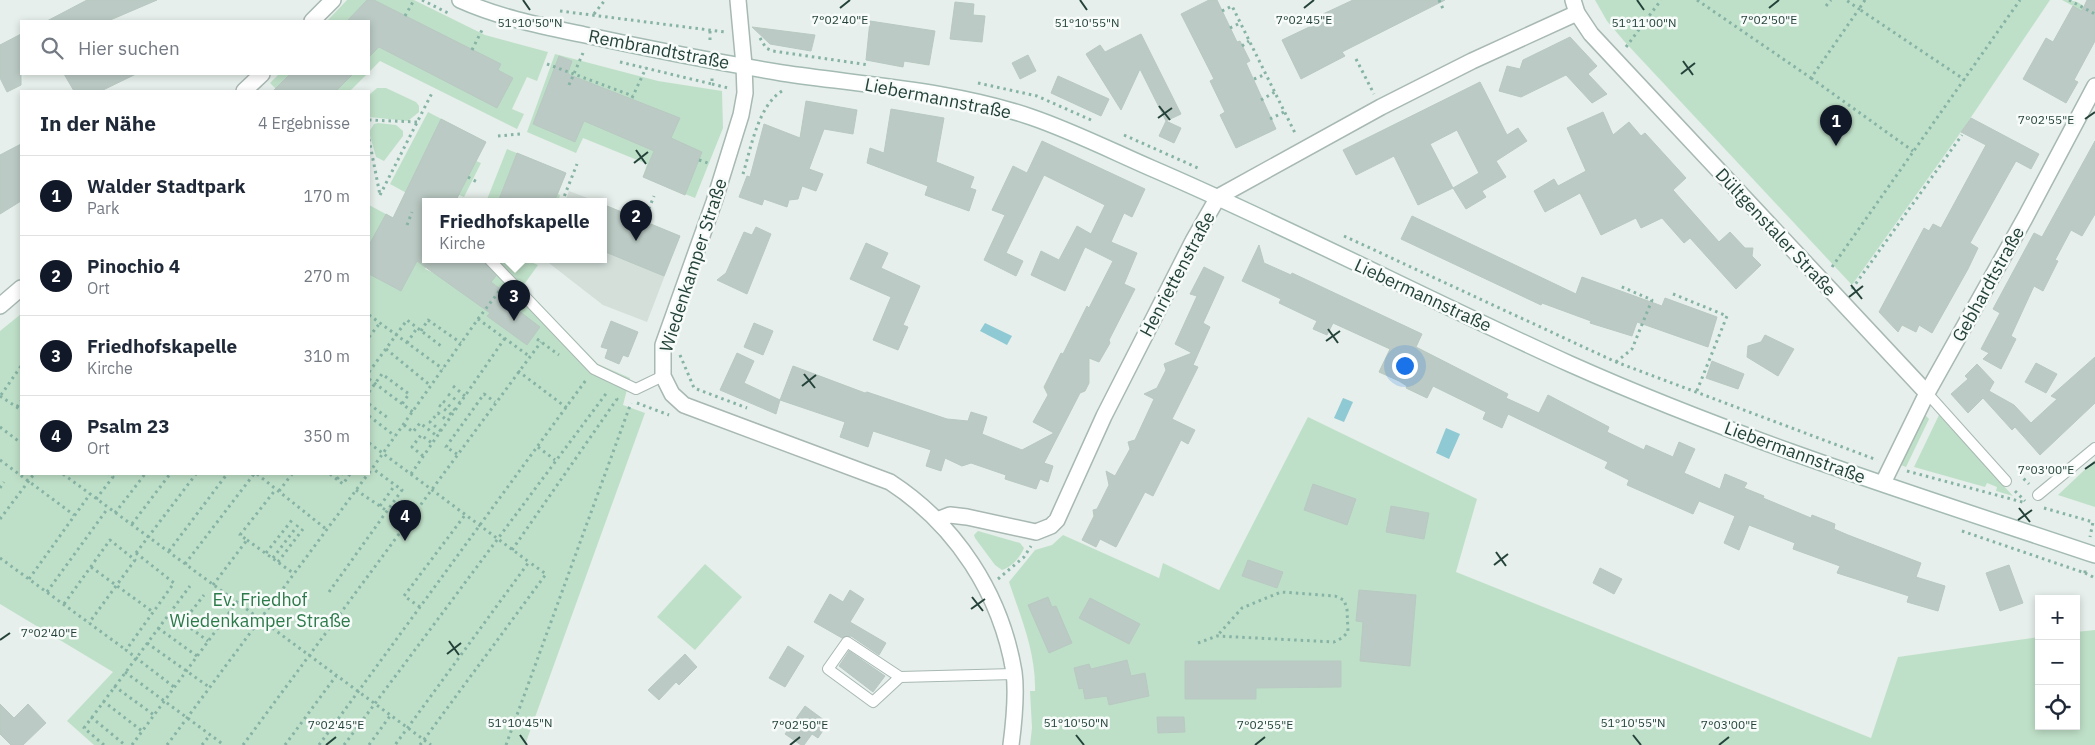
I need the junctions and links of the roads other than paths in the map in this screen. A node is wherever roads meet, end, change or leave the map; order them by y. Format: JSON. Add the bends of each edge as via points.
{"nodes":[{"id":1,"x":333,"y":0,"type":"edge"},
{"id":2,"x":460,"y":0,"type":"edge"},
{"id":3,"x":738,"y":0,"type":"edge"},
{"id":4,"x":1575,"y":6,"type":"edge"},
{"id":5,"x":313,"y":20,"type":"edge"},
{"id":6,"x":744,"y":65,"type":"junction"},
{"id":7,"x":261,"y":75,"type":"edge"},
{"id":8,"x":2095,"y":86,"type":"edge"},
{"id":9,"x":245,"y":90,"type":"edge"},
{"id":10,"x":1218,"y":197,"type":"junction"},
{"id":11,"x":493,"y":263,"type":"edge"},
{"id":12,"x":20,"y":289,"type":"edge"},
{"id":13,"x":0,"y":306,"type":"edge"},
{"id":14,"x":663,"y":376,"type":"junction"},
{"id":15,"x":1927,"y":393,"type":"junction"},
{"id":16,"x":2095,"y":448,"type":"edge"},
{"id":17,"x":2006,"y":481,"type":"dead end"},
{"id":18,"x":1883,"y":484,"type":"junction"},
{"id":19,"x":2038,"y":494,"type":"road end"},
{"id":20,"x":937,"y":520,"type":"junction"},
{"id":21,"x":2091,"y":554,"type":"edge"},
{"id":22,"x":1014,"y":674,"type":"junction"},
{"id":23,"x":900,"y":677,"type":"junction"},
{"id":24,"x":1011,"y":745,"type":"edge"}],
"edges":[{"from":1,"to":5,"type":"street"},
{"from":2,"to":6,"type":"street","name":"Rembrandtstraße","via":[[518,22]]},
{"from":3,"to":6,"type":"street","name":"Wiedenkamper Straße"},
{"from":4,"to":10,"type":"street","name":"Henriettenstraße","via":[[1304,148]]},
{"from":4,"to":15,"type":"street","name":"Dültgenstaler Straße","via":[[1591,34]]},
{"from":6,"to":10,"type":"street","name":"Liebermannstraße","via":[[973,101],[1030,117]]},
{"from":6,"to":14,"type":"street","name":"Wiedenkamper Straße","via":[[741,116],[664,345]]},
{"from":7,"to":9,"type":"street"},
{"from":8,"to":15,"type":"street","name":"Gebhardtstraße"},
{"from":10,"to":18,"type":"street","name":"Liebermannstraße","via":[[1573,365],[1702,419]]},
{"from":10,"to":20,"type":"street","name":"Henriettenstraße","via":[[1104,416],[1057,520],[1036,532],[967,517],[950,515]]},
{"from":11,"to":14,"type":"lane","via":[[594,369],[636,389]]},
{"from":12,"to":13,"type":"street"},
{"from":14,"to":20,"type":"street","name":"Wiedenkamper Straße","via":[[672,394],[684,405],[890,482],[917,499]]},
{"from":15,"to":17,"type":"lane","name":"Dültgenstaler Straße"},
{"from":15,"to":18,"type":"street","name":"Gebhardtstraße"},
{"from":16,"to":19,"type":"lane"},
{"from":18,"to":21,"type":"street","name":"Liebermannstraße"},
{"from":20,"to":22,"type":"street","name":"Wiedenkamper Straße","via":[[974,566],[987,588],[1004,628]]},
{"from":22,"to":23,"type":"lane"},
{"from":22,"to":24,"type":"street","name":"Wiedenkamper Straße"},
{"from":23,"to":23,"type":"lane","via":[[873,702],[828,669],[847,642]]}]}
